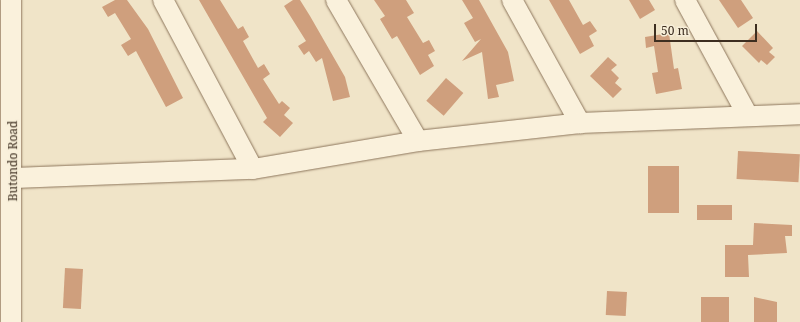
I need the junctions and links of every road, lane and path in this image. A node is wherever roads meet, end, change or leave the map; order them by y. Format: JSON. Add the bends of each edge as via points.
{"nodes":[{"id":1,"x":11,"y":0,"type":"edge"},
{"id":2,"x":163,"y":0,"type":"edge"},
{"id":3,"x":336,"y":0,"type":"edge"},
{"id":4,"x":512,"y":0,"type":"edge"},
{"id":5,"x":685,"y":0,"type":"edge"},
{"id":6,"x":0,"y":95,"type":"edge"},
{"id":7,"x":747,"y":114,"type":"junction"},
{"id":8,"x":800,"y":114,"type":"edge"},
{"id":9,"x":13,"y":115,"type":"junction"},
{"id":10,"x":580,"y":123,"type":"junction"},
{"id":11,"x":418,"y":140,"type":"junction"},
{"id":12,"x":253,"y":169,"type":"junction"},
{"id":13,"x":14,"y":178,"type":"junction"},
{"id":14,"x":11,"y":322,"type":"edge"}],
"edges":[{"from":1,"to":9,"type":"street","name":"Butondo Road"},
{"from":2,"to":12,"type":"street"},
{"from":3,"to":11,"type":"street"},
{"from":4,"to":10,"type":"street"},
{"from":5,"to":7,"type":"street"},
{"from":6,"to":9,"type":"street"},
{"from":7,"to":8,"type":"street"},
{"from":7,"to":10,"type":"street"},
{"from":9,"to":13,"type":"street","name":"Butondo Road"},
{"from":10,"to":11,"type":"street"},
{"from":11,"to":12,"type":"street"},
{"from":12,"to":13,"type":"street","via":[[171,175]]},
{"from":13,"to":14,"type":"street","name":"Butondo Road"}]}
